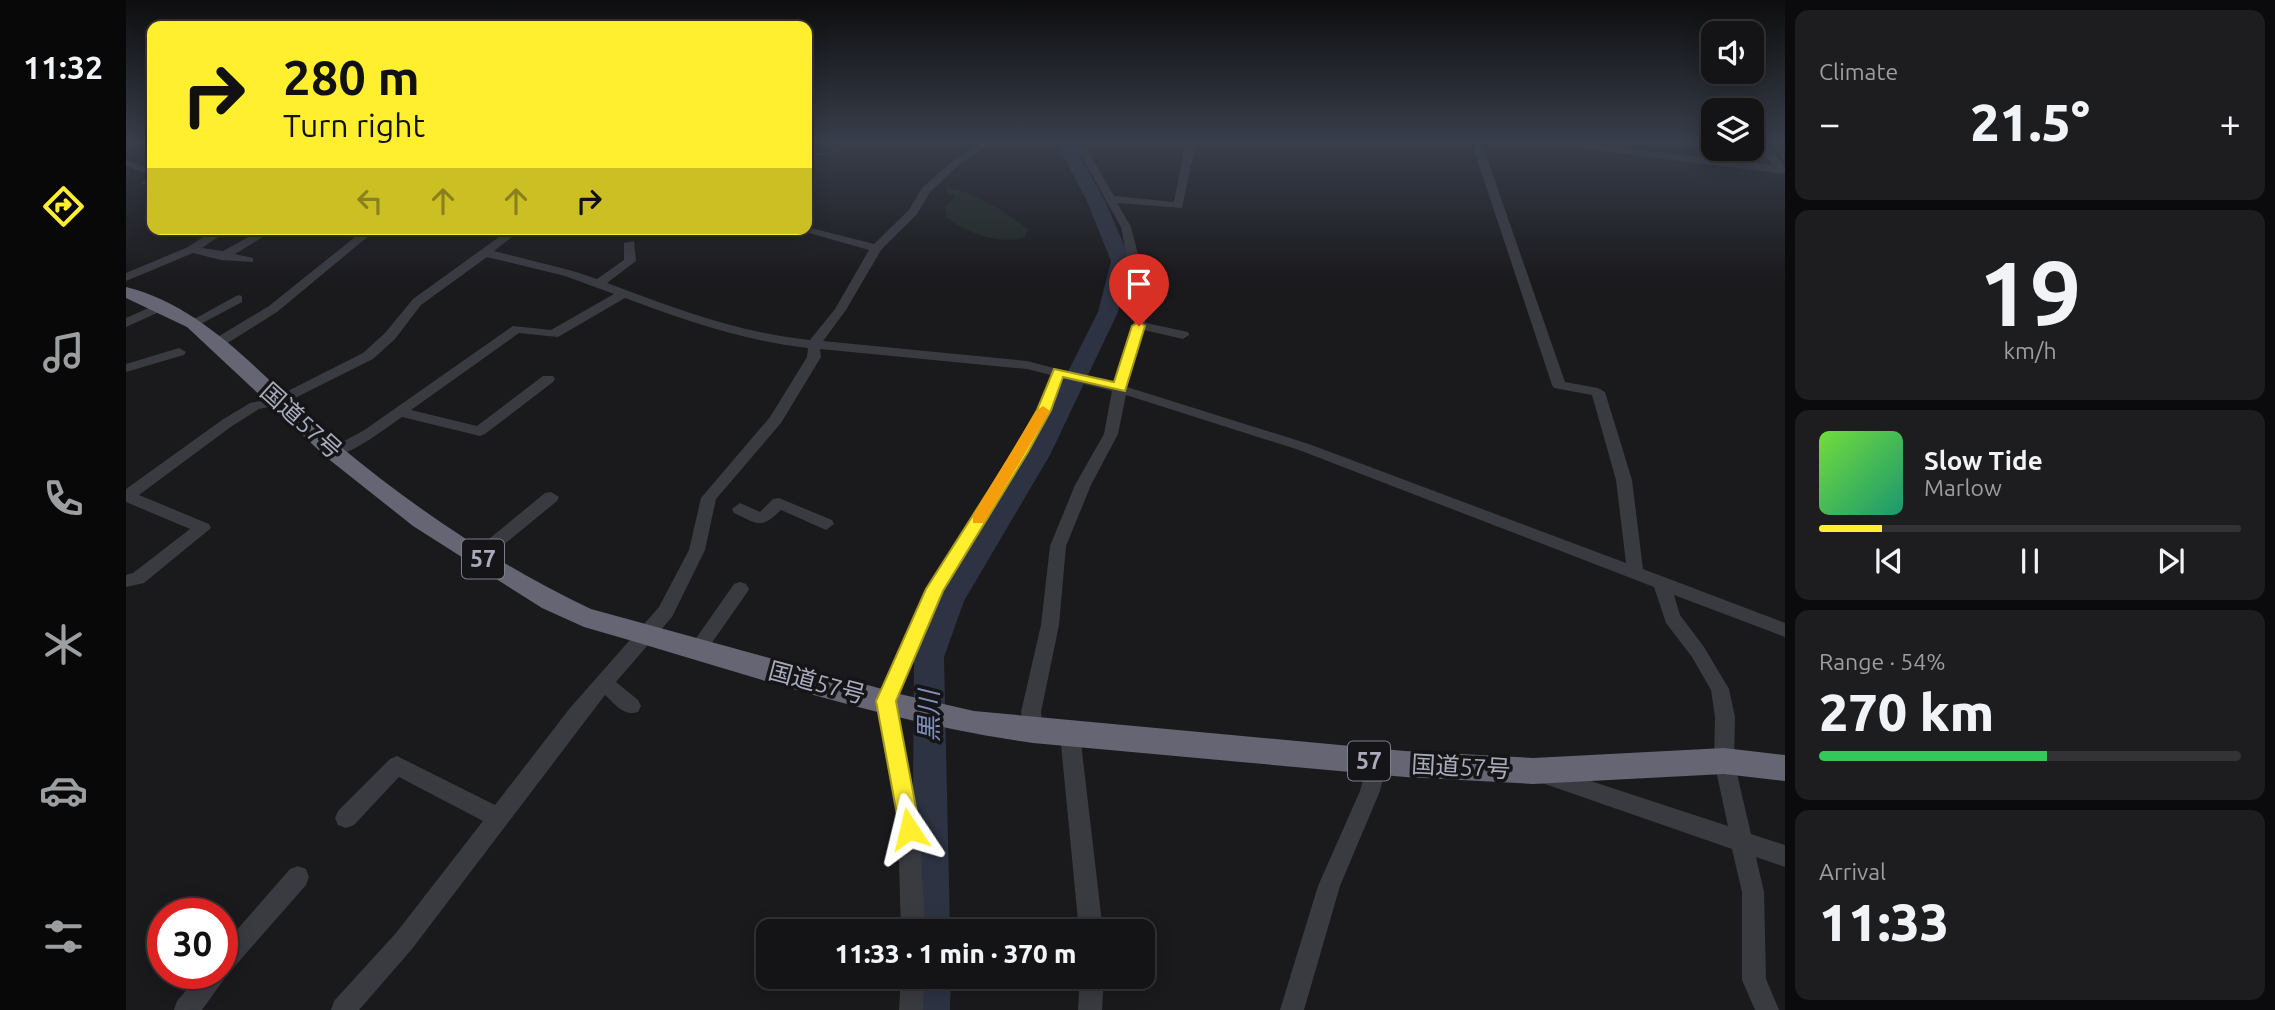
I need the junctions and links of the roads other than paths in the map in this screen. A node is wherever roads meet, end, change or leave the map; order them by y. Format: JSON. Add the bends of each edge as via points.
{"nodes":[{"id":1,"x":928,"y":188,"type":"edge"},
{"id":2,"x":1104,"y":188,"type":"edge"},
{"id":3,"x":1182,"y":188,"type":"edge"},
{"id":4,"x":1492,"y":188,"type":"edge"},
{"id":5,"x":1110,"y":199,"type":"junction"},
{"id":6,"x":812,"y":232,"type":"edge"},
{"id":7,"x":214,"y":235,"type":"edge"},
{"id":8,"x":260,"y":235,"type":"edge"},
{"id":9,"x":365,"y":235,"type":"edge"},
{"id":10,"x":509,"y":235,"type":"edge"},
{"id":11,"x":630,"y":243,"type":"dead end"},
{"id":12,"x":876,"y":248,"type":"junction"},
{"id":13,"x":192,"y":249,"type":"junction"},
{"id":14,"x":486,"y":253,"type":"junction"},
{"id":15,"x":221,"y":257,"type":"junction"},
{"id":16,"x":249,"y":260,"type":"dead end"},
{"id":17,"x":598,"y":284,"type":"junction"},
{"id":18,"x":127,"y":289,"type":"edge"},
{"id":19,"x":623,"y":294,"type":"junction"},
{"id":20,"x":238,"y":299,"type":"dead end"},
{"id":21,"x":162,"y":306,"type":"junction"},
{"id":22,"x":126,"y":323,"type":"edge"},
{"id":23,"x":193,"y":323,"type":"junction"},
{"id":24,"x":1139,"y":326,"type":"junction"},
{"id":25,"x":1177,"y":331,"type":"dead end"},
{"id":26,"x":216,"y":344,"type":"junction"},
{"id":27,"x":814,"y":344,"type":"junction"},
{"id":28,"x":179,"y":352,"type":"dead end"},
{"id":29,"x":126,"y":368,"type":"edge"},
{"id":30,"x":1059,"y":372,"type":"junction"},
{"id":31,"x":548,"y":379,"type":"dead end"},
{"id":32,"x":1120,"y":388,"type":"junction"},
{"id":33,"x":278,"y":401,"type":"junction"},
{"id":34,"x":401,"y":412,"type":"junction"},
{"id":35,"x":212,"y":436,"type":"joint"},
{"id":36,"x":334,"y":452,"type":"junction"},
{"id":37,"x":551,"y":497,"type":"dead end"},
{"id":38,"x":129,"y":501,"type":"edge"},
{"id":39,"x":740,"y":509,"type":"dead end"},
{"id":40,"x":826,"y":524,"type":"dead end"},
{"id":41,"x":479,"y":556,"type":"junction"},
{"id":42,"x":1635,"y":570,"type":"junction"},
{"id":43,"x":1661,"y":581,"type":"junction"},
{"id":44,"x":128,"y":583,"type":"edge"},
{"id":45,"x":740,"y":589,"type":"dead end"},
{"id":46,"x":1785,"y":630,"type":"edge"},
{"id":47,"x":644,"y":635,"type":"junction"},
{"id":48,"x":698,"y":649,"type":"junction"},
{"id":49,"x":604,"y":683,"type":"junction"},
{"id":50,"x":895,"y":704,"type":"junction"},
{"id":51,"x":631,"y":706,"type":"dead end"},
{"id":52,"x":1033,"y":731,"type":"junction"},
{"id":53,"x":1070,"y":734,"type":"junction"},
{"id":54,"x":1377,"y":761,"type":"junction"},
{"id":55,"x":1724,"y":761,"type":"junction"},
{"id":56,"x":1785,"y":768,"type":"edge"},
{"id":57,"x":1533,"y":771,"type":"junction"},
{"id":58,"x":346,"y":818,"type":"dead end"},
{"id":59,"x":498,"y":818,"type":"junction"},
{"id":60,"x":1740,"y":841,"type":"junction"},
{"id":61,"x":1785,"y":856,"type":"edge"},
{"id":62,"x":298,"y":877,"type":"dead end"},
{"id":63,"x":913,"y":919,"type":"edge"},
{"id":64,"x":1090,"y":919,"type":"edge"},
{"id":65,"x":238,"y":946,"type":"edge"},
{"id":66,"x":203,"y":989,"type":"edge"},
{"id":67,"x":912,"y":989,"type":"edge"},
{"id":68,"x":1091,"y":989,"type":"edge"},
{"id":69,"x":186,"y":1010,"type":"edge"},
{"id":70,"x":343,"y":1010,"type":"edge"},
{"id":71,"x":911,"y":1010,"type":"edge"},
{"id":72,"x":1090,"y":1010,"type":"edge"},
{"id":73,"x":1292,"y":1010,"type":"edge"},
{"id":74,"x":1767,"y":1010,"type":"edge"}],
"edges":[{"from":1,"to":12,"type":"street","via":[[913,212]]},
{"from":2,"to":5,"type":"street"},
{"from":3,"to":5,"type":"street","via":[[1178,206]]},
{"from":4,"to":42,"type":"street","via":[[1559,385],[1598,392],[1624,480]]},
{"from":5,"to":24,"type":"street","via":[[1126,227],[1133,258],[1129,297]]},
{"from":6,"to":12,"type":"street"},
{"from":7,"to":13,"type":"street"},
{"from":8,"to":15,"type":"street"},
{"from":9,"to":26,"type":"street","via":[[273,309]]},
{"from":10,"to":14,"type":"street"},
{"from":11,"to":17,"type":"street","via":[[630,261]]},
{"from":12,"to":27,"type":"street"},
{"from":13,"to":15,"type":"street"},
{"from":13,"to":18,"type":"street"},
{"from":14,"to":17,"type":"street"},
{"from":14,"to":33,"type":"street","via":[[417,302],[368,356]]},
{"from":15,"to":16,"type":"street"},
{"from":17,"to":19,"type":"street"},
{"from":18,"to":21,"type":"highway","name":"国道57号","number":"57"},
{"from":19,"to":27,"type":"street","via":[[770,340]]},
{"from":19,"to":34,"type":"street","via":[[554,334],[517,329]]},
{"from":20,"to":23,"type":"street"},
{"from":21,"to":22,"type":"street"},
{"from":21,"to":23,"type":"highway","name":"国道57号","number":"57"},
{"from":23,"to":26,"type":"highway","name":"国道57号","number":"57"},
{"from":24,"to":25,"type":"street"},
{"from":24,"to":32,"type":"street"},
{"from":26,"to":33,"type":"highway","name":"国道57号","number":"57"},
{"from":27,"to":30,"type":"street","via":[[990,360]]},
{"from":27,"to":47,"type":"street","via":[[814,357],[776,420],[709,498],[697,550],[666,612]]},
{"from":28,"to":29,"type":"street"},
{"from":30,"to":32,"type":"street"},
{"from":30,"to":50,"type":"street","via":[[1044,410],[935,589]]},
{"from":31,"to":34,"type":"street","via":[[480,431]]},
{"from":32,"to":42,"type":"street","via":[[1244,426]]},
{"from":32,"to":52,"type":"street","via":[[1111,434],[1058,546],[1050,625],[1031,712]]},
{"from":33,"to":35,"type":"street","via":[[255,406]]},
{"from":33,"to":36,"type":"highway","name":"国道57号","number":"57"},
{"from":34,"to":36,"type":"street"},
{"from":35,"to":38,"type":"street"},
{"from":36,"to":41,"type":"highway","name":"国道57号","number":"57","via":[[410,513]]},
{"from":37,"to":41,"type":"street"},
{"from":38,"to":44,"type":"street","via":[[204,528]]},
{"from":39,"to":40,"type":"street","via":[[762,519],[779,503]]},
{"from":41,"to":47,"type":"highway","name":"国道57号","number":"57","via":[[575,613]]},
{"from":42,"to":43,"type":"street"},
{"from":43,"to":46,"type":"street"},
{"from":43,"to":55,"type":"street","via":[[1672,618],[1720,689]]},
{"from":45,"to":48,"type":"street"},
{"from":47,"to":48,"type":"highway","name":"国道57号","number":"57"},
{"from":47,"to":49,"type":"street"},
{"from":48,"to":50,"type":"highway","name":"国道57号","number":"57"},
{"from":49,"to":51,"type":"street"},
{"from":49,"to":59,"type":"street"},
{"from":50,"to":52,"type":"highway","name":"国道57号","number":"57"},
{"from":50,"to":63,"type":"street","via":[[909,829]]},
{"from":52,"to":53,"type":"highway","name":"国道57号","number":"57"},
{"from":53,"to":54,"type":"highway","name":"国道57号","number":"57"},
{"from":53,"to":64,"type":"street"},
{"from":54,"to":57,"type":"highway","name":"国道57号","number":"57"},
{"from":54,"to":73,"type":"street","via":[[1370,791],[1329,886]]},
{"from":55,"to":56,"type":"highway","name":"国道57号","number":"57"},
{"from":55,"to":57,"type":"highway","name":"国道57号","number":"57"},
{"from":55,"to":60,"type":"street"},
{"from":57,"to":60,"type":"street"},
{"from":58,"to":59,"type":"street","via":[[397,765]]},
{"from":59,"to":70,"type":"street","via":[[404,941]]},
{"from":60,"to":61,"type":"street"},
{"from":60,"to":74,"type":"street","via":[[1752,892],[1754,980]]},
{"from":62,"to":65,"type":"street"},
{"from":66,"to":69,"type":"street"},
{"from":67,"to":71,"type":"street"},
{"from":68,"to":72,"type":"street"}]}
